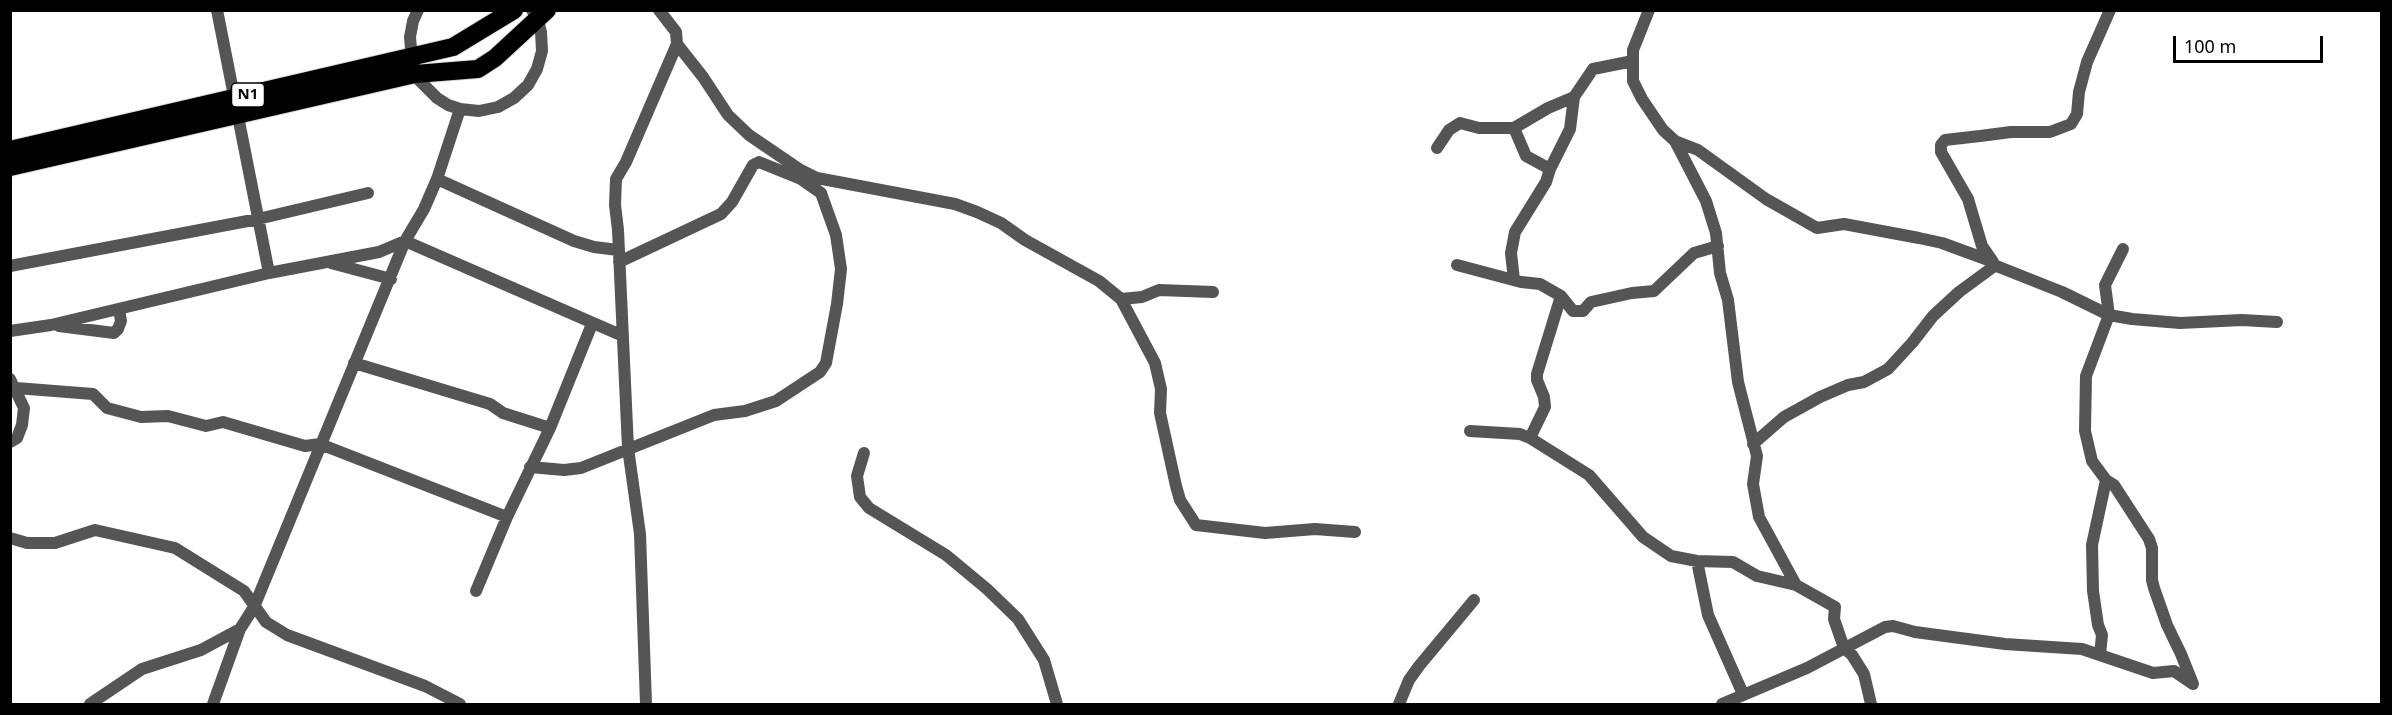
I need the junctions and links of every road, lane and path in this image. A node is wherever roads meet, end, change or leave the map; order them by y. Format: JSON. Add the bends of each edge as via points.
{"nodes":[{"id":1,"x":217,"y":10,"type":"edge"},
{"id":2,"x":418,"y":10,"type":"edge"},
{"id":3,"x":513,"y":10,"type":"edge"},
{"id":4,"x":659,"y":10,"type":"edge"},
{"id":5,"x":1649,"y":10,"type":"edge"},
{"id":6,"x":2110,"y":10,"type":"edge"},
{"id":7,"x":539,"y":13,"type":"edge"},
{"id":8,"x":483,"y":31,"type":"junction"},
{"id":9,"x":677,"y":44,"type":"junction"},
{"id":10,"x":453,"y":47,"type":"junction"},
{"id":11,"x":495,"y":58,"type":"junction"},
{"id":12,"x":1633,"y":61,"type":"junction"},
{"id":13,"x":413,"y":66,"type":"junction"},
{"id":14,"x":462,"y":71,"type":"junction"},
{"id":15,"x":1574,"y":98,"type":"junction"},
{"id":16,"x":237,"y":107,"type":"junction"},
{"id":17,"x":460,"y":109,"type":"junction"},
{"id":18,"x":1514,"y":128,"type":"junction"},
{"id":19,"x":1675,"y":141,"type":"junction"},
{"id":20,"x":1437,"y":147,"type":"dead end"},
{"id":21,"x":10,"y":150,"type":"edge"},
{"id":22,"x":10,"y":167,"type":"edge"},
{"id":23,"x":1550,"y":169,"type":"junction"},
{"id":24,"x":437,"y":179,"type":"junction"},
{"id":25,"x":368,"y":193,"type":"dead end"},
{"id":26,"x":258,"y":219,"type":"junction"},
{"id":27,"x":405,"y":241,"type":"junction"},
{"id":28,"x":1718,"y":246,"type":"junction"},
{"id":29,"x":2123,"y":249,"type":"dead end"},
{"id":30,"x":618,"y":256,"type":"junction"},
{"id":31,"x":327,"y":262,"type":"junction"},
{"id":32,"x":1994,"y":263,"type":"junction"},
{"id":33,"x":1457,"y":265,"type":"dead end"},
{"id":34,"x":10,"y":266,"type":"edge"},
{"id":35,"x":269,"y":273,"type":"junction"},
{"id":36,"x":390,"y":279,"type":"junction"},
{"id":37,"x":1514,"y":280,"type":"junction"},
{"id":38,"x":1213,"y":291,"type":"dead end"},
{"id":39,"x":1561,"y":296,"type":"junction"},
{"id":40,"x":1121,"y":299,"type":"junction"},
{"id":41,"x":119,"y":309,"type":"junction"},
{"id":42,"x":2109,"y":315,"type":"junction"},
{"id":43,"x":2277,"y":322,"type":"dead end"},
{"id":44,"x":592,"y":324,"type":"junction"},
{"id":45,"x":51,"y":325,"type":"junction"},
{"id":46,"x":10,"y":331,"type":"edge"},
{"id":47,"x":623,"y":336,"type":"junction"},
{"id":48,"x":354,"y":363,"type":"junction"},
{"id":49,"x":13,"y":383,"type":"edge"},
{"id":50,"x":550,"y":428,"type":"junction"},
{"id":51,"x":1470,"y":431,"type":"dead end"},
{"id":52,"x":1530,"y":438,"type":"junction"},
{"id":53,"x":10,"y":442,"type":"edge"},
{"id":54,"x":320,"y":444,"type":"junction"},
{"id":55,"x":1753,"y":444,"type":"junction"},
{"id":56,"x":628,"y":448,"type":"junction"},
{"id":57,"x":864,"y":453,"type":"dead end"},
{"id":58,"x":530,"y":467,"type":"junction"},
{"id":59,"x":2106,"y":480,"type":"junction"},
{"id":60,"x":507,"y":517,"type":"junction"},
{"id":61,"x":1355,"y":532,"type":"dead end"},
{"id":62,"x":10,"y":538,"type":"edge"},
{"id":63,"x":1697,"y":561,"type":"junction"},
{"id":64,"x":1796,"y":585,"type":"junction"},
{"id":65,"x":476,"y":591,"type":"dead end"},
{"id":66,"x":1474,"y":600,"type":"dead end"},
{"id":67,"x":254,"y":607,"type":"junction"},
{"id":68,"x":240,"y":629,"type":"junction"},
{"id":69,"x":1844,"y":648,"type":"junction"},
{"id":70,"x":2100,"y":655,"type":"junction"},
{"id":71,"x":1743,"y":694,"type":"junction"},
{"id":72,"x":91,"y":704,"type":"edge"},
{"id":73,"x":213,"y":705,"type":"edge"},
{"id":74,"x":460,"y":705,"type":"edge"},
{"id":75,"x":646,"y":705,"type":"edge"},
{"id":76,"x":1057,"y":705,"type":"edge"},
{"id":77,"x":1399,"y":705,"type":"edge"},
{"id":78,"x":1722,"y":705,"type":"edge"},
{"id":79,"x":1871,"y":705,"type":"edge"}],
"edges":[{"from":1,"to":16,"type":"street"},
{"from":2,"to":13,"type":"street","via":[[410,38]]},
{"from":3,"to":8,"type":"highway","number":"N1"},
{"from":4,"to":9,"type":"street","via":[[676,32]]},
{"from":5,"to":12,"type":"street","via":[[1633,50]]},
{"from":6,"to":32,"type":"street","via":[[2087,62],[2077,114],[2071,124],[2050,132],[2012,132],[1945,140],[1941,145],[1941,152],[1968,199],[1982,246]]},
{"from":7,"to":11,"type":"highway","number":"N1"},
{"from":7,"to":17,"type":"street","via":[[542,51],[528,85],[498,107]]},
{"from":8,"to":10,"type":"highway","number":"N1"},
{"from":8,"to":11,"type":"highway"},
{"from":9,"to":30,"type":"street","via":[[616,179]]},
{"from":9,"to":40,"type":"street","via":[[728,115],[748,135],[799,169],[817,178],[927,198],[977,212],[1099,281]]},
{"from":10,"to":13,"type":"highway","number":"N1"},
{"from":10,"to":14,"type":"highway"},
{"from":11,"to":14,"type":"highway","number":"N1","via":[[478,69]]},
{"from":12,"to":15,"type":"street","via":[[1593,69]]},
{"from":12,"to":19,"type":"street","via":[[1633,81],[1642,99]]},
{"from":13,"to":14,"type":"highway","number":"N1"},
{"from":13,"to":16,"type":"highway","number":"N1"},
{"from":13,"to":17,"type":"street","via":[[427,90]]},
{"from":15,"to":18,"type":"street"},
{"from":15,"to":23,"type":"street","via":[[1570,129]]},
{"from":16,"to":21,"type":"highway","number":"N1"},
{"from":16,"to":22,"type":"highway","number":"N1"},
{"from":16,"to":26,"type":"street"},
{"from":17,"to":24,"type":"street"},
{"from":18,"to":20,"type":"street","via":[[1479,128],[1460,123],[1449,130]]},
{"from":18,"to":23,"type":"street","via":[[1526,156]]},
{"from":19,"to":28,"type":"street","via":[[1706,201]]},
{"from":19,"to":32,"type":"street","via":[[1698,150],[1766,199],[1817,228],[1844,224],[1919,238]]},
{"from":23,"to":37,"type":"street","via":[[1515,232],[1511,253]]},
{"from":24,"to":27,"type":"street"},
{"from":24,"to":30,"type":"street","via":[[574,241]]},
{"from":25,"to":26,"type":"street"},
{"from":26,"to":34,"type":"street"},
{"from":26,"to":35,"type":"street"},
{"from":27,"to":31,"type":"street","via":[[379,252]]},
{"from":27,"to":36,"type":"street"},
{"from":27,"to":44,"type":"street"},
{"from":28,"to":39,"type":"street","via":[[1694,253],[1654,291],[1591,302],[1583,311],[1573,311]]},
{"from":28,"to":55,"type":"street","via":[[1738,382]]},
{"from":29,"to":42,"type":"street","via":[[2105,285]]},
{"from":30,"to":47,"type":"street"},
{"from":30,"to":56,"type":"street","via":[[722,214],[748,171],[759,162],[801,179],[821,193],[836,234],[841,269],[826,363],[820,372],[776,401],[714,415]]},
{"from":31,"to":35,"type":"street"},
{"from":31,"to":36,"type":"street"},
{"from":32,"to":42,"type":"street"},
{"from":32,"to":55,"type":"street","via":[[1933,316],[1888,369],[1820,397],[1784,417]]},
{"from":33,"to":37,"type":"street"},
{"from":35,"to":41,"type":"street"},
{"from":36,"to":48,"type":"street"},
{"from":37,"to":39,"type":"street","via":[[1540,284]]},
{"from":38,"to":40,"type":"street","via":[[1159,290]]},
{"from":39,"to":52,"type":"street","via":[[1537,374],[1545,407]]},
{"from":40,"to":61,"type":"street","via":[[1155,363],[1160,413],[1176,486],[1196,525],[1265,533]]},
{"from":41,"to":45,"type":"street"},
{"from":41,"to":45,"type":"street","via":[[121,321],[114,333]]},
{"from":42,"to":43,"type":"street","via":[[2180,323]]},
{"from":42,"to":59,"type":"street","via":[[2088,367],[2085,431],[2092,461]]},
{"from":44,"to":47,"type":"street"},
{"from":44,"to":50,"type":"street"},
{"from":45,"to":46,"type":"street"},
{"from":47,"to":56,"type":"street"},
{"from":48,"to":50,"type":"street","via":[[490,404],[502,413]]},
{"from":48,"to":54,"type":"street"},
{"from":49,"to":53,"type":"street","via":[[24,408],[17,438]]},
{"from":49,"to":54,"type":"street","via":[[93,394],[107,408],[141,417],[168,416],[206,426],[223,422],[305,446]]},
{"from":50,"to":58,"type":"street"},
{"from":51,"to":52,"type":"street"},
{"from":52,"to":63,"type":"street","via":[[1589,475],[1647,541],[1671,556]]},
{"from":54,"to":60,"type":"street"},
{"from":54,"to":67,"type":"street"},
{"from":55,"to":64,"type":"street","via":[[1757,462],[1753,484],[1759,516]]},
{"from":56,"to":58,"type":"street","via":[[581,468]]},
{"from":56,"to":75,"type":"street","via":[[640,534]]},
{"from":57,"to":76,"type":"street","via":[[857,476],[860,496],[869,508],[946,555],[1018,619],[1044,660]]},
{"from":58,"to":60,"type":"street"},
{"from":59,"to":70,"type":"street","via":[[2092,545],[2093,591],[2102,635]]},
{"from":59,"to":70,"type":"street","via":[[2114,485],[2149,539],[2154,588],[2193,684],[2174,671],[2153,673]]},
{"from":60,"to":65,"type":"street"},
{"from":62,"to":67,"type":"street","via":[[27,543],[55,543],[95,530],[175,548],[244,591]]},
{"from":63,"to":64,"type":"street","via":[[1733,562],[1757,576]]},
{"from":63,"to":71,"type":"street","via":[[1708,615]]},
{"from":64,"to":69,"type":"street","via":[[1835,608],[1834,619]]},
{"from":66,"to":77,"type":"street","via":[[1419,666]]},
{"from":67,"to":68,"type":"street"},
{"from":67,"to":74,"type":"street","via":[[266,622],[287,635],[425,686]]},
{"from":68,"to":72,"type":"street","via":[[201,650],[142,669]]},
{"from":68,"to":73,"type":"street"},
{"from":69,"to":70,"type":"street","via":[[1893,626]]},
{"from":69,"to":71,"type":"street"},
{"from":69,"to":79,"type":"street","via":[[1864,674]]},
{"from":71,"to":78,"type":"street"}]}
